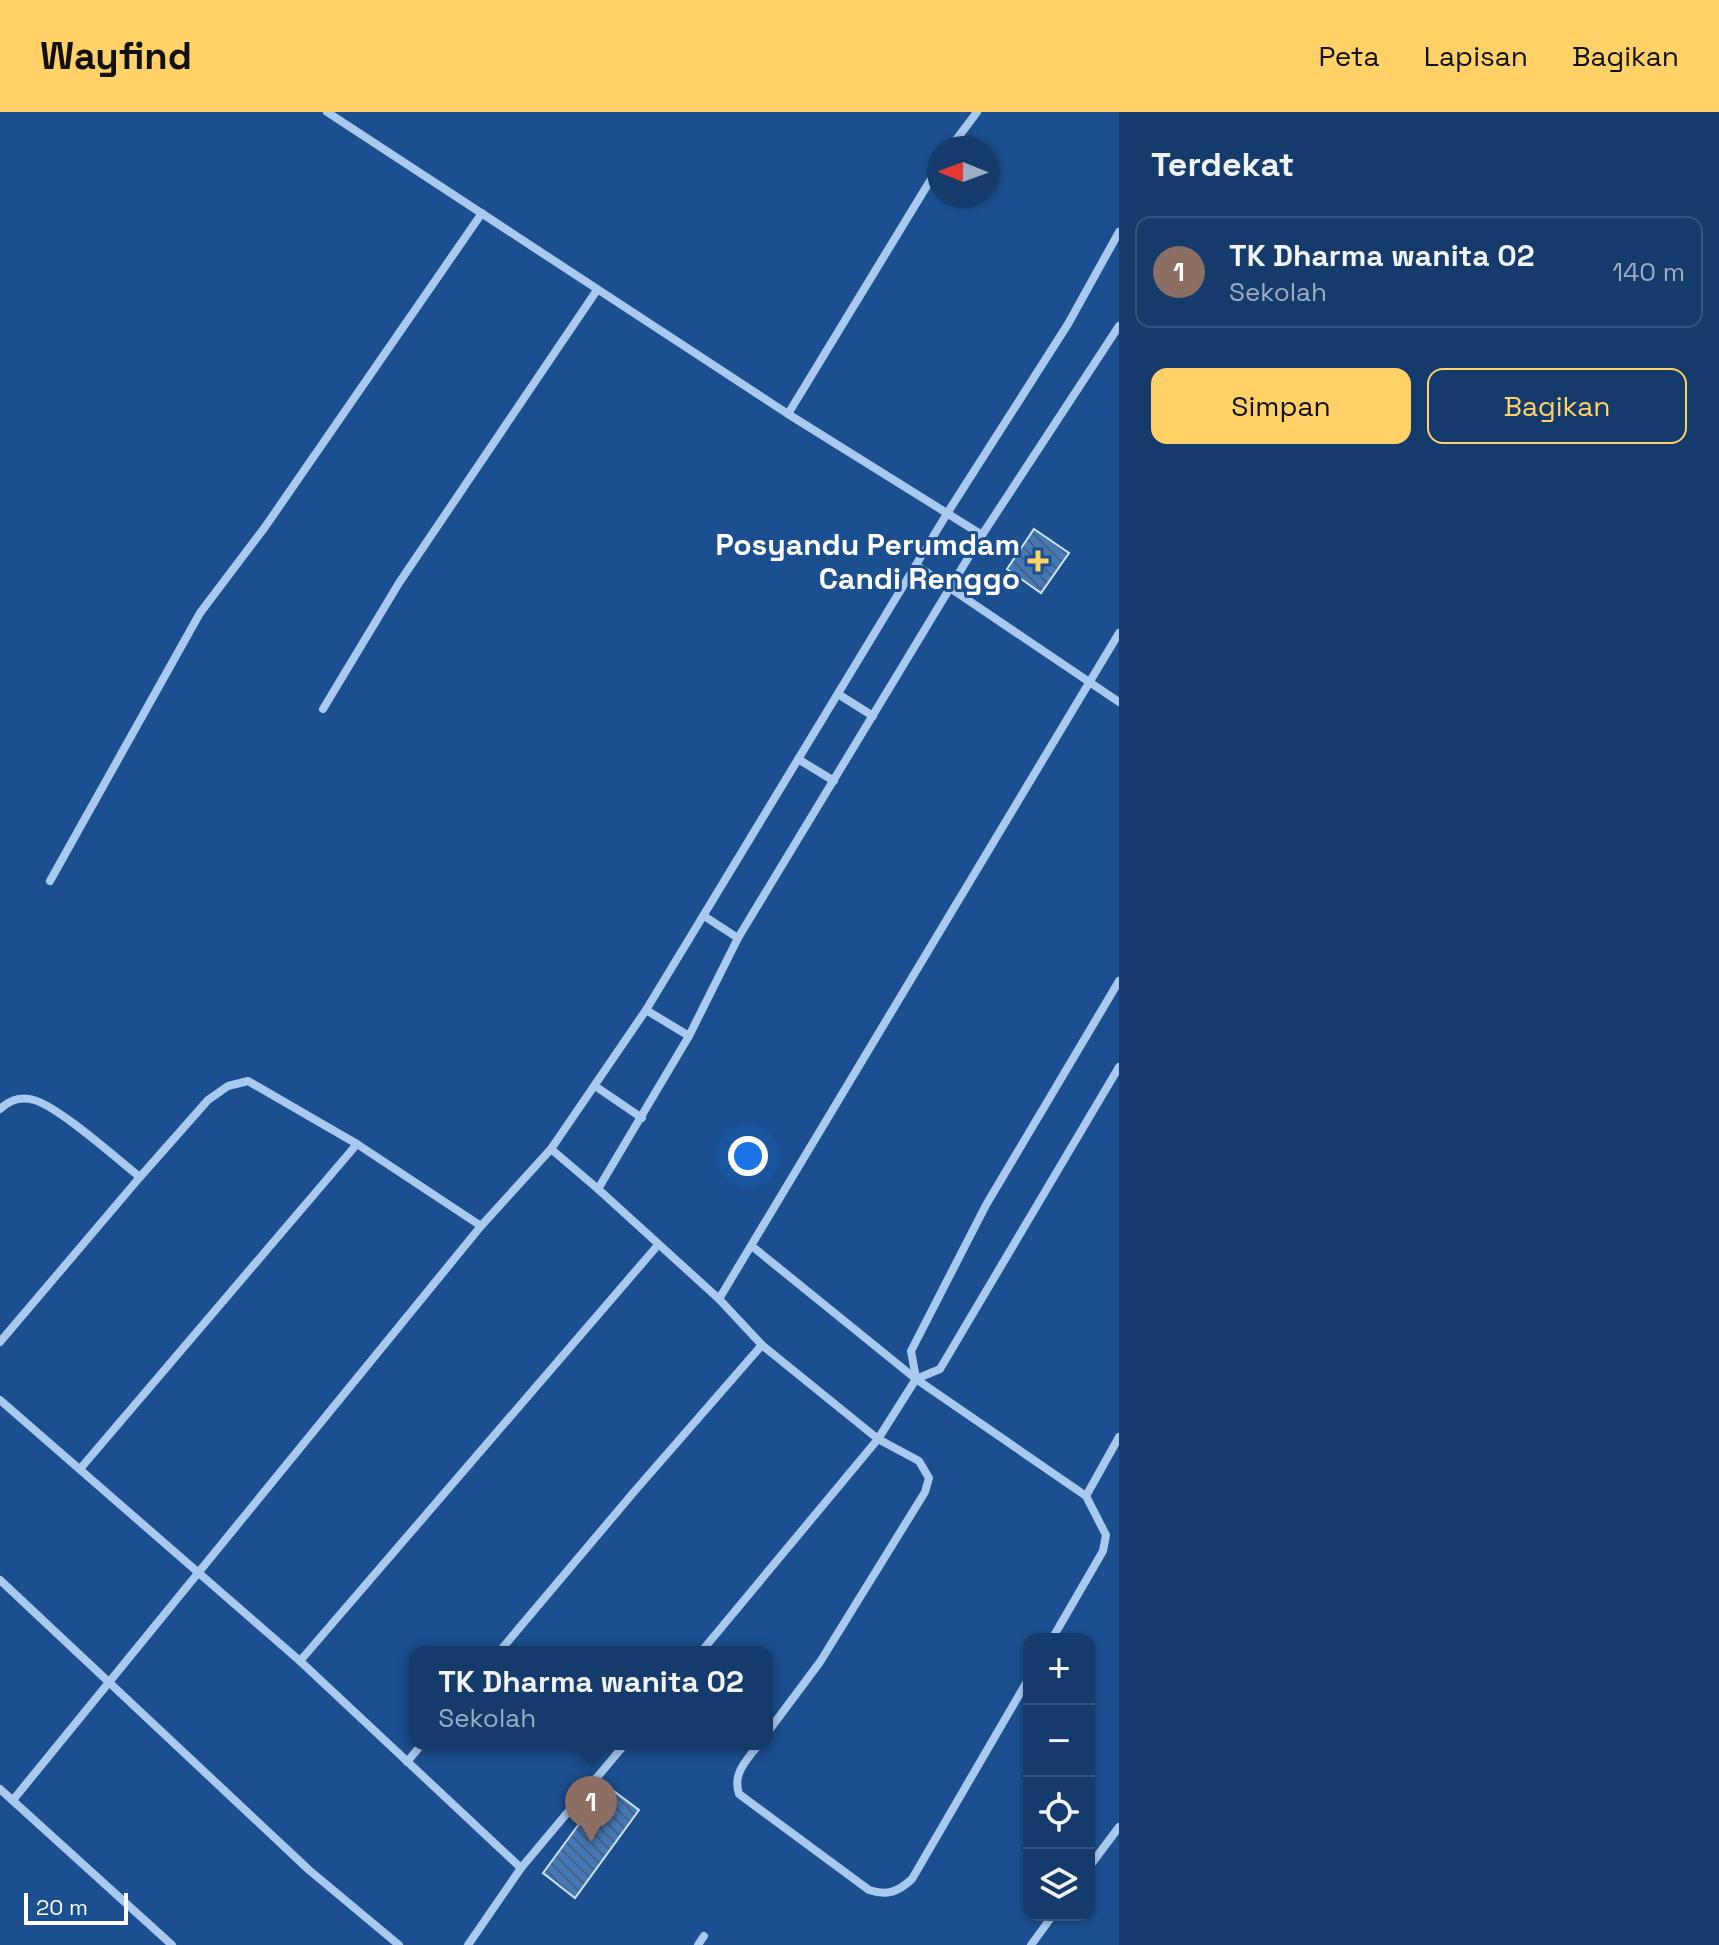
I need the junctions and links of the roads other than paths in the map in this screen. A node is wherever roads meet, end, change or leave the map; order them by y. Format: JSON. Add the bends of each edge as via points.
{"nodes":[{"id":1,"x":327,"y":112,"type":"edge"},
{"id":2,"x":977,"y":112,"type":"edge"},
{"id":3,"x":959,"y":136,"type":"edge"},
{"id":4,"x":927,"y":186,"type":"edge"},
{"id":5,"x":482,"y":213,"type":"junction"},
{"id":6,"x":1119,"y":232,"type":"edge"},
{"id":7,"x":597,"y":290,"type":"junction"},
{"id":8,"x":1119,"y":326,"type":"edge"},
{"id":9,"x":788,"y":414,"type":"junction"},
{"id":10,"x":948,"y":512,"type":"junction"},
{"id":11,"x":982,"y":535,"type":"junction"},
{"id":12,"x":916,"y":565,"type":"junction"},
{"id":13,"x":952,"y":587,"type":"junction"},
{"id":14,"x":1119,"y":633,"type":"edge"},
{"id":15,"x":1089,"y":682,"type":"junction"},
{"id":16,"x":838,"y":694,"type":"junction"},
{"id":17,"x":1119,"y":702,"type":"edge"},
{"id":18,"x":323,"y":709,"type":"dead end"},
{"id":19,"x":873,"y":716,"type":"junction"},
{"id":20,"x":798,"y":759,"type":"junction"},
{"id":21,"x":834,"y":781,"type":"junction"},
{"id":22,"x":50,"y":881,"type":"dead end"},
{"id":23,"x":704,"y":916,"type":"junction"},
{"id":24,"x":738,"y":938,"type":"junction"},
{"id":25,"x":1119,"y":981,"type":"edge"},
{"id":26,"x":646,"y":1010,"type":"junction"},
{"id":27,"x":689,"y":1036,"type":"junction"},
{"id":28,"x":1119,"y":1067,"type":"edge"},
{"id":29,"x":595,"y":1086,"type":"junction"},
{"id":30,"x":0,"y":1109,"type":"edge"},
{"id":31,"x":642,"y":1118,"type":"junction"},
{"id":32,"x":357,"y":1144,"type":"junction"},
{"id":33,"x":551,"y":1149,"type":"junction"},
{"id":34,"x":140,"y":1177,"type":"junction"},
{"id":35,"x":598,"y":1189,"type":"junction"},
{"id":36,"x":481,"y":1226,"type":"junction"},
{"id":37,"x":658,"y":1245,"type":"junction"},
{"id":38,"x":753,"y":1247,"type":"junction"},
{"id":39,"x":719,"y":1299,"type":"junction"},
{"id":40,"x":0,"y":1342,"type":"edge"},
{"id":41,"x":762,"y":1345,"type":"junction"},
{"id":42,"x":916,"y":1379,"type":"junction"},
{"id":43,"x":0,"y":1400,"type":"edge"},
{"id":44,"x":1119,"y":1437,"type":"edge"},
{"id":45,"x":878,"y":1439,"type":"junction"},
{"id":46,"x":80,"y":1469,"type":"junction"},
{"id":47,"x":1086,"y":1496,"type":"junction"},
{"id":48,"x":200,"y":1571,"type":"junction"},
{"id":49,"x":0,"y":1580,"type":"edge"},
{"id":50,"x":1055,"y":1633,"type":"edge"},
{"id":51,"x":504,"y":1646,"type":"edge"},
{"id":52,"x":706,"y":1646,"type":"edge"},
{"id":53,"x":300,"y":1661,"type":"junction"},
{"id":54,"x":109,"y":1681,"type":"junction"},
{"id":55,"x":1023,"y":1688,"type":"edge"},
{"id":56,"x":773,"y":1725,"type":"edge"},
{"id":57,"x":417,"y":1750,"type":"edge"},
{"id":58,"x":620,"y":1750,"type":"edge"},
{"id":59,"x":755,"y":1750,"type":"edge"},
{"id":60,"x":407,"y":1762,"type":"junction"},
{"id":61,"x":0,"y":1789,"type":"edge"},
{"id":62,"x":13,"y":1800,"type":"junction"},
{"id":63,"x":1119,"y":1827,"type":"edge"},
{"id":64,"x":1095,"y":1859,"type":"edge"},
{"id":65,"x":521,"y":1868,"type":"junction"},
{"id":66,"x":1049,"y":1921,"type":"edge"},
{"id":67,"x":704,"y":1936,"type":"dead end"},
{"id":68,"x":172,"y":1945,"type":"edge"},
{"id":69,"x":399,"y":1945,"type":"edge"},
{"id":70,"x":468,"y":1945,"type":"edge"},
{"id":71,"x":698,"y":1945,"type":"edge"},
{"id":72,"x":1031,"y":1945,"type":"edge"}],
"edges":[{"from":1,"to":5,"type":"street"},
{"from":2,"to":3,"type":"street"},
{"from":4,"to":9,"type":"street"},
{"from":5,"to":7,"type":"street"},
{"from":5,"to":22,"type":"street","via":[[200,613]]},
{"from":6,"to":10,"type":"street","via":[[1068,324]]},
{"from":7,"to":9,"type":"street"},
{"from":7,"to":18,"type":"street","via":[[399,583]]},
{"from":8,"to":11,"type":"street"},
{"from":9,"to":10,"type":"street"},
{"from":10,"to":11,"type":"street"},
{"from":10,"to":12,"type":"street"},
{"from":11,"to":13,"type":"street"},
{"from":12,"to":13,"type":"street"},
{"from":12,"to":16,"type":"street"},
{"from":13,"to":15,"type":"street"},
{"from":13,"to":19,"type":"street"},
{"from":14,"to":15,"type":"street"},
{"from":15,"to":17,"type":"street"},
{"from":15,"to":38,"type":"street"},
{"from":16,"to":19,"type":"street"},
{"from":16,"to":20,"type":"street"},
{"from":19,"to":21,"type":"street"},
{"from":20,"to":21,"type":"street"},
{"from":20,"to":23,"type":"street"},
{"from":21,"to":24,"type":"street"},
{"from":23,"to":24,"type":"street"},
{"from":23,"to":26,"type":"street"},
{"from":24,"to":27,"type":"street"},
{"from":25,"to":42,"type":"street","via":[[986,1205],[911,1351]]},
{"from":26,"to":27,"type":"street"},
{"from":26,"to":29,"type":"street"},
{"from":27,"to":31,"type":"street"},
{"from":28,"to":42,"type":"street","via":[[940,1369]]},
{"from":29,"to":31,"type":"street"},
{"from":29,"to":33,"type":"street"},
{"from":30,"to":34,"type":"street","via":[[14,1100],[36,1100]]},
{"from":31,"to":35,"type":"street"},
{"from":32,"to":34,"type":"street","via":[[248,1081],[228,1086],[208,1100]]},
{"from":32,"to":36,"type":"street"},
{"from":32,"to":46,"type":"street"},
{"from":33,"to":35,"type":"street"},
{"from":33,"to":36,"type":"street"},
{"from":34,"to":40,"type":"street"},
{"from":35,"to":37,"type":"street"},
{"from":36,"to":48,"type":"street"},
{"from":37,"to":39,"type":"street"},
{"from":37,"to":53,"type":"street"},
{"from":38,"to":39,"type":"street"},
{"from":38,"to":42,"type":"street"},
{"from":39,"to":41,"type":"street"},
{"from":41,"to":45,"type":"street"},
{"from":41,"to":51,"type":"street"},
{"from":42,"to":45,"type":"street"},
{"from":42,"to":47,"type":"street"},
{"from":43,"to":46,"type":"street"},
{"from":44,"to":47,"type":"street"},
{"from":45,"to":52,"type":"street"},
{"from":45,"to":56,"type":"street","via":[[919,1461],[929,1478],[925,1492],[820,1662]]},
{"from":46,"to":48,"type":"street"},
{"from":47,"to":50,"type":"street","via":[[1104,1527],[1106,1542]]},
{"from":48,"to":53,"type":"street"},
{"from":48,"to":54,"type":"street"},
{"from":49,"to":54,"type":"street"},
{"from":53,"to":60,"type":"street"},
{"from":54,"to":62,"type":"street"},
{"from":54,"to":69,"type":"street","via":[[309,1870]]},
{"from":55,"to":59,"type":"street","via":[[912,1879],[891,1893],[869,1890],[739,1794],[737,1774]]},
{"from":57,"to":60,"type":"street"},
{"from":58,"to":65,"type":"street"},
{"from":60,"to":65,"type":"street"},
{"from":61,"to":62,"type":"street"},
{"from":62,"to":68,"type":"street"},
{"from":63,"to":64,"type":"street"},
{"from":65,"to":70,"type":"street"},
{"from":66,"to":72,"type":"street"},
{"from":67,"to":71,"type":"street"}]}
